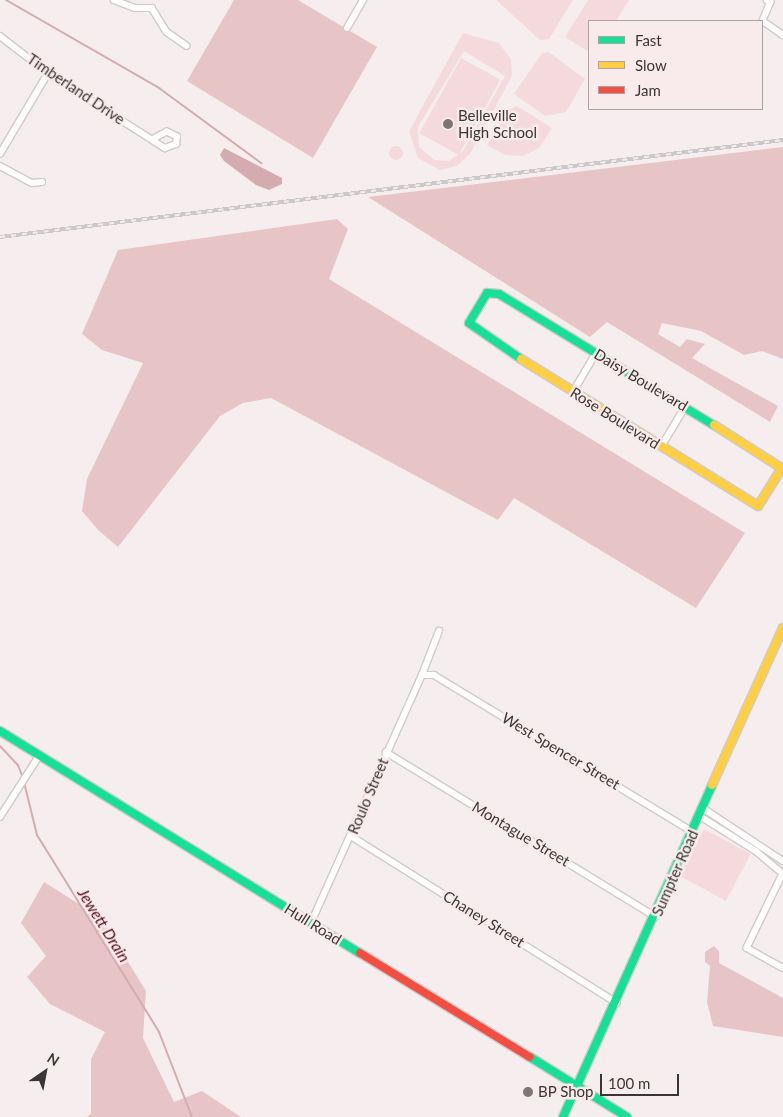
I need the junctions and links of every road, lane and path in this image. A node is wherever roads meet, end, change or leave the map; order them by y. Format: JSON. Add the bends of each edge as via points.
{"nodes":[{"id":1,"x":114,"y":0,"type":"edge"},
{"id":2,"x":152,"y":0,"type":"edge"},
{"id":3,"x":363,"y":0,"type":"edge"},
{"id":4,"x":767,"y":0,"type":"edge"},
{"id":5,"x":152,"y":8,"type":"junction"},
{"id":6,"x":762,"y":20,"type":"edge"},
{"id":7,"x":763,"y":22,"type":"edge"},
{"id":8,"x":347,"y":28,"type":"dead end"},
{"id":9,"x":783,"y":35,"type":"edge"},
{"id":10,"x":0,"y":36,"type":"edge"},
{"id":11,"x":187,"y":46,"type":"dead end"},
{"id":12,"x":48,"y":74,"type":"junction"},
{"id":13,"x":154,"y":139,"type":"dead end"},
{"id":14,"x":0,"y":154,"type":"edge"},
{"id":15,"x":0,"y":166,"type":"edge"},
{"id":16,"x":42,"y":182,"type":"dead end"},
{"id":17,"x":473,"y":329,"type":"joint"},
{"id":18,"x":596,"y":353,"type":"junction"},
{"id":19,"x":574,"y":392,"type":"junction"},
{"id":20,"x":685,"y":407,"type":"junction"},
{"id":21,"x":661,"y":447,"type":"junction"},
{"id":22,"x":782,"y":468,"type":"edge"},
{"id":23,"x":783,"y":628,"type":"edge"},
{"id":24,"x":439,"y":630,"type":"dead end"},
{"id":25,"x":425,"y":674,"type":"junction"},
{"id":26,"x":0,"y":731,"type":"edge"},
{"id":27,"x":386,"y":752,"type":"junction"},
{"id":28,"x":39,"y":756,"type":"junction"},
{"id":29,"x":704,"y":808,"type":"junction"},
{"id":30,"x":700,"y":816,"type":"junction"},
{"id":31,"x":0,"y":817,"type":"edge"},
{"id":32,"x":693,"y":832,"type":"junction"},
{"id":33,"x":351,"y":836,"type":"junction"},
{"id":34,"x":783,"y":861,"type":"edge"},
{"id":35,"x":783,"y":874,"type":"edge"},
{"id":36,"x":656,"y":917,"type":"junction"},
{"id":37,"x":311,"y":923,"type":"junction"},
{"id":38,"x":783,"y":968,"type":"edge"},
{"id":39,"x":618,"y":1003,"type":"junction"},
{"id":40,"x":579,"y":1088,"type":"junction"},
{"id":41,"x":563,"y":1117,"type":"edge"},
{"id":42,"x":627,"y":1117,"type":"edge"}],
"edges":[{"from":1,"to":5,"type":"street","via":[[135,8]]},
{"from":2,"to":5,"type":"street"},
{"from":3,"to":8,"type":"street"},
{"from":4,"to":6,"type":"street","via":[[771,2]]},
{"from":5,"to":11,"type":"street","via":[[167,32]]},
{"from":7,"to":9,"type":"street"},
{"from":10,"to":12,"type":"street","name":"Timberland Drive"},
{"from":12,"to":13,"type":"street","name":"Timberland Drive"},
{"from":12,"to":14,"type":"street"},
{"from":15,"to":16,"type":"street","via":[[32,183]]},
{"from":17,"to":18,"type":"street","name":"Daisy Boulevard","via":[[469,323],[482,299],[487,293],[497,293]]},
{"from":17,"to":19,"type":"street","name":"Rose Boulevard"},
{"from":18,"to":19,"type":"street"},
{"from":18,"to":20,"type":"street","name":"Daisy Boulevard"},
{"from":19,"to":21,"type":"street","name":"Rose Boulevard"},
{"from":20,"to":21,"type":"street"},
{"from":20,"to":22,"type":"street","name":"Daisy Boulevard"},
{"from":21,"to":22,"type":"street","name":"Rose Boulevard","via":[[758,506]]},
{"from":23,"to":29,"type":"street","name":"Sumpter Road"},
{"from":24,"to":25,"type":"street","name":"Roulo Street"},
{"from":25,"to":27,"type":"street","name":"Roulo Street"},
{"from":25,"to":32,"type":"street","name":"West Spencer Street"},
{"from":26,"to":28,"type":"street","name":"Hull Road"},
{"from":27,"to":33,"type":"street","name":"Roulo Street"},
{"from":27,"to":36,"type":"street","name":"Montague Street"},
{"from":28,"to":31,"type":"street"},
{"from":28,"to":37,"type":"street","name":"Hull Road"},
{"from":29,"to":30,"type":"street","name":"Sumpter Road"},
{"from":29,"to":34,"type":"street"},
{"from":30,"to":32,"type":"street","name":"Sumpter Road"},
{"from":30,"to":35,"type":"street","via":[[753,849]]},
{"from":32,"to":36,"type":"street","name":"Sumpter Road"},
{"from":33,"to":37,"type":"street","name":"Roulo Street"},
{"from":33,"to":39,"type":"street","name":"Chaney Street"},
{"from":35,"to":38,"type":"street","via":[[747,948]]},
{"from":36,"to":39,"type":"street","name":"Sumpter Road"},
{"from":37,"to":40,"type":"street","name":"Hull Road"},
{"from":39,"to":40,"type":"street","name":"Sumpter Road"},
{"from":40,"to":41,"type":"street","name":"Sumpter Road"},
{"from":40,"to":42,"type":"street","name":"Hull Road"}]}
